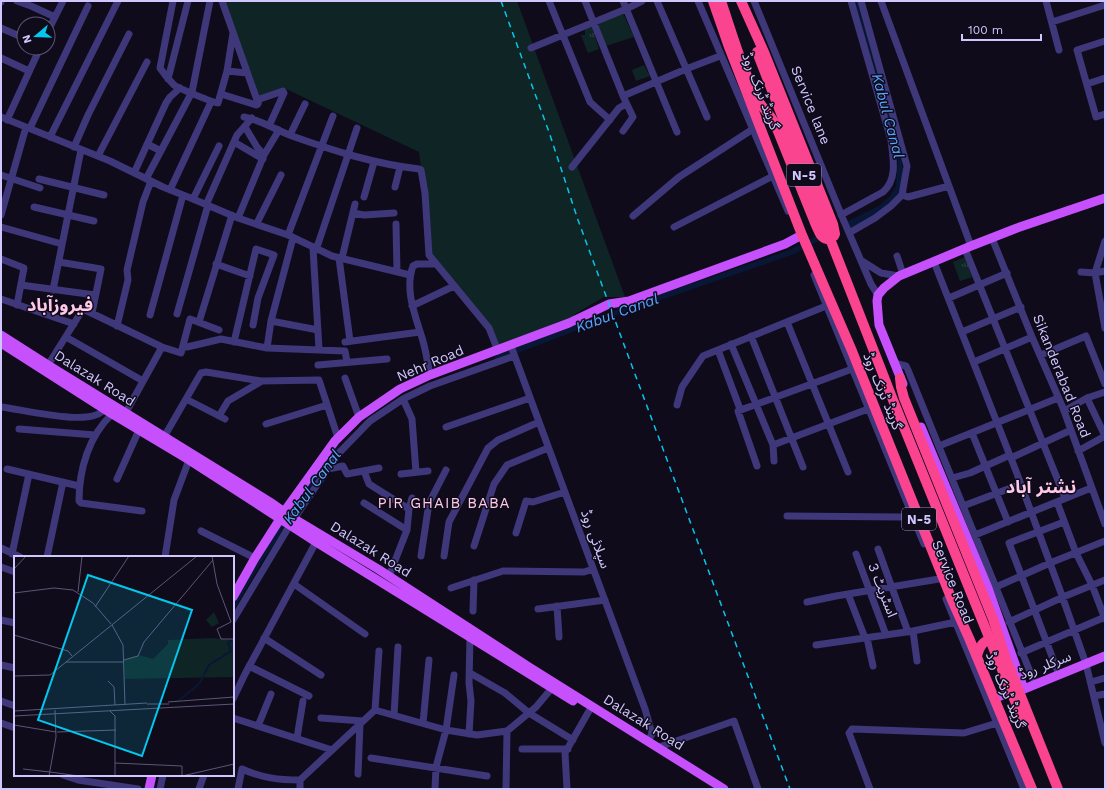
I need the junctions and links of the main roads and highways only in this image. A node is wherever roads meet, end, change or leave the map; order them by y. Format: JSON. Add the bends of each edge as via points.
{"nodes":[{"id":1,"x":713,"y":1,"type":"edge"},
{"id":2,"x":721,"y":1,"type":"edge"},
{"id":3,"x":741,"y":1,"type":"edge"},
{"id":4,"x":1105,"y":198,"type":"edge"},
{"id":5,"x":800,"y":238,"type":"junction"},
{"id":6,"x":1,"y":335,"type":"edge"},
{"id":7,"x":1,"y":343,"type":"edge"},
{"id":8,"x":900,"y":378,"type":"junction"},
{"id":9,"x":288,"y":519,"type":"junction"},
{"id":10,"x":234,"y":595,"type":"edge"},
{"id":11,"x":996,"y":626,"type":"junction"},
{"id":12,"x":472,"y":636,"type":"junction"},
{"id":13,"x":969,"y":638,"type":"junction"},
{"id":14,"x":1001,"y":642,"type":"junction"},
{"id":15,"x":977,"y":656,"type":"junction"},
{"id":16,"x":1105,"y":656,"type":"edge"},
{"id":17,"x":1021,"y":690,"type":"junction"},
{"id":18,"x":564,"y":692,"type":"junction"},
{"id":19,"x":994,"y":698,"type":"junction"},
{"id":20,"x":604,"y":717,"type":"junction"},
{"id":21,"x":659,"y":750,"type":"junction"},
{"id":22,"x":152,"y":776,"type":"edge"},
{"id":23,"x":149,"y":789,"type":"edge"},
{"id":24,"x":715,"y":789,"type":"edge"},
{"id":25,"x":724,"y":789,"type":"edge"},
{"id":26,"x":1032,"y":789,"type":"edge"},
{"id":27,"x":1052,"y":789,"type":"edge"},
{"id":28,"x":1058,"y":789,"type":"edge"}],
"edges":[{"from":1,"to":5,"type":"highway","name":"گرینڈ ٹرنک روڈ","number":"N-5","via":[[732,70]]},
{"from":2,"to":3,"type":"highway","via":[[756,98],[773,120],[815,223],[820,234],[827,240],[834,236],[835,230]]},
{"from":3,"to":27,"type":"highway","name":"گرینڈ ٹرنک روڈ","number":"N-5","bridge":true,"via":[[756,52],[887,386]]},
{"from":4,"to":8,"type":"main road","via":[[1030,223],[901,275],[884,288],[878,295],[876,308],[879,325]]},
{"from":5,"to":9,"type":"main road","name":"Nehr Road","via":[[629,302],[609,304],[569,323],[430,375],[400,390],[360,417],[338,438]]},
{"from":5,"to":13,"type":"highway","name":"گرینڈ ٹرنک روڈ","number":"N-5","via":[[852,351]]},
{"from":6,"to":9,"type":"main road","name":"Dalazak Road","via":[[164,437]]},
{"from":7,"to":9,"type":"main road","name":"Dalazak Road","via":[[108,411]]},
{"from":8,"to":11,"type":"highway","via":[[904,398]]},
{"from":8,"to":17,"type":"main road","via":[[988,588]]},
{"from":9,"to":10,"type":"main road","name":"Nehr Road","via":[[255,558]]},
{"from":9,"to":12,"type":"main road","name":"Dalazak Road","via":[[316,542]]},
{"from":9,"to":12,"type":"main road","name":"Dalazak Road","via":[[389,576]]},
{"from":11,"to":13,"type":"highway","via":[[987,637]]},
{"from":11,"to":14,"type":"highway"},
{"from":12,"to":18,"type":"main road","name":"Dalazak Road"},
{"from":12,"to":18,"type":"main road","name":"Dalazak Road","via":[[552,688]]},
{"from":13,"to":15,"type":"highway","name":"گرینڈ ٹرنک روڈ","number":"N-5"},
{"from":14,"to":15,"type":"highway","via":[[995,639],[983,643]]},
{"from":14,"to":17,"type":"highway"},
{"from":15,"to":19,"type":"highway","name":"گرینڈ ٹرنک روڈ","number":"N-5"},
{"from":16,"to":17,"type":"main road","name":"سرکلر روڈ"},
{"from":17,"to":19,"type":"main road","name":"سرکلر روڈ"},
{"from":17,"to":28,"type":"highway"},
{"from":18,"to":20,"type":"main road","name":"Dalazak Road"},
{"from":18,"to":20,"type":"main road","name":"Dalazak Road","via":[[589,711]]},
{"from":19,"to":26,"type":"highway","name":"گرینڈ ٹرنک روڈ","number":"N-5"},
{"from":20,"to":21,"type":"main road","name":"Dalazak Road"},
{"from":21,"to":24,"type":"main road","name":"Dalazak Road"},
{"from":21,"to":25,"type":"main road","name":"Dalazak Road"},
{"from":22,"to":23,"type":"main road"}]}
